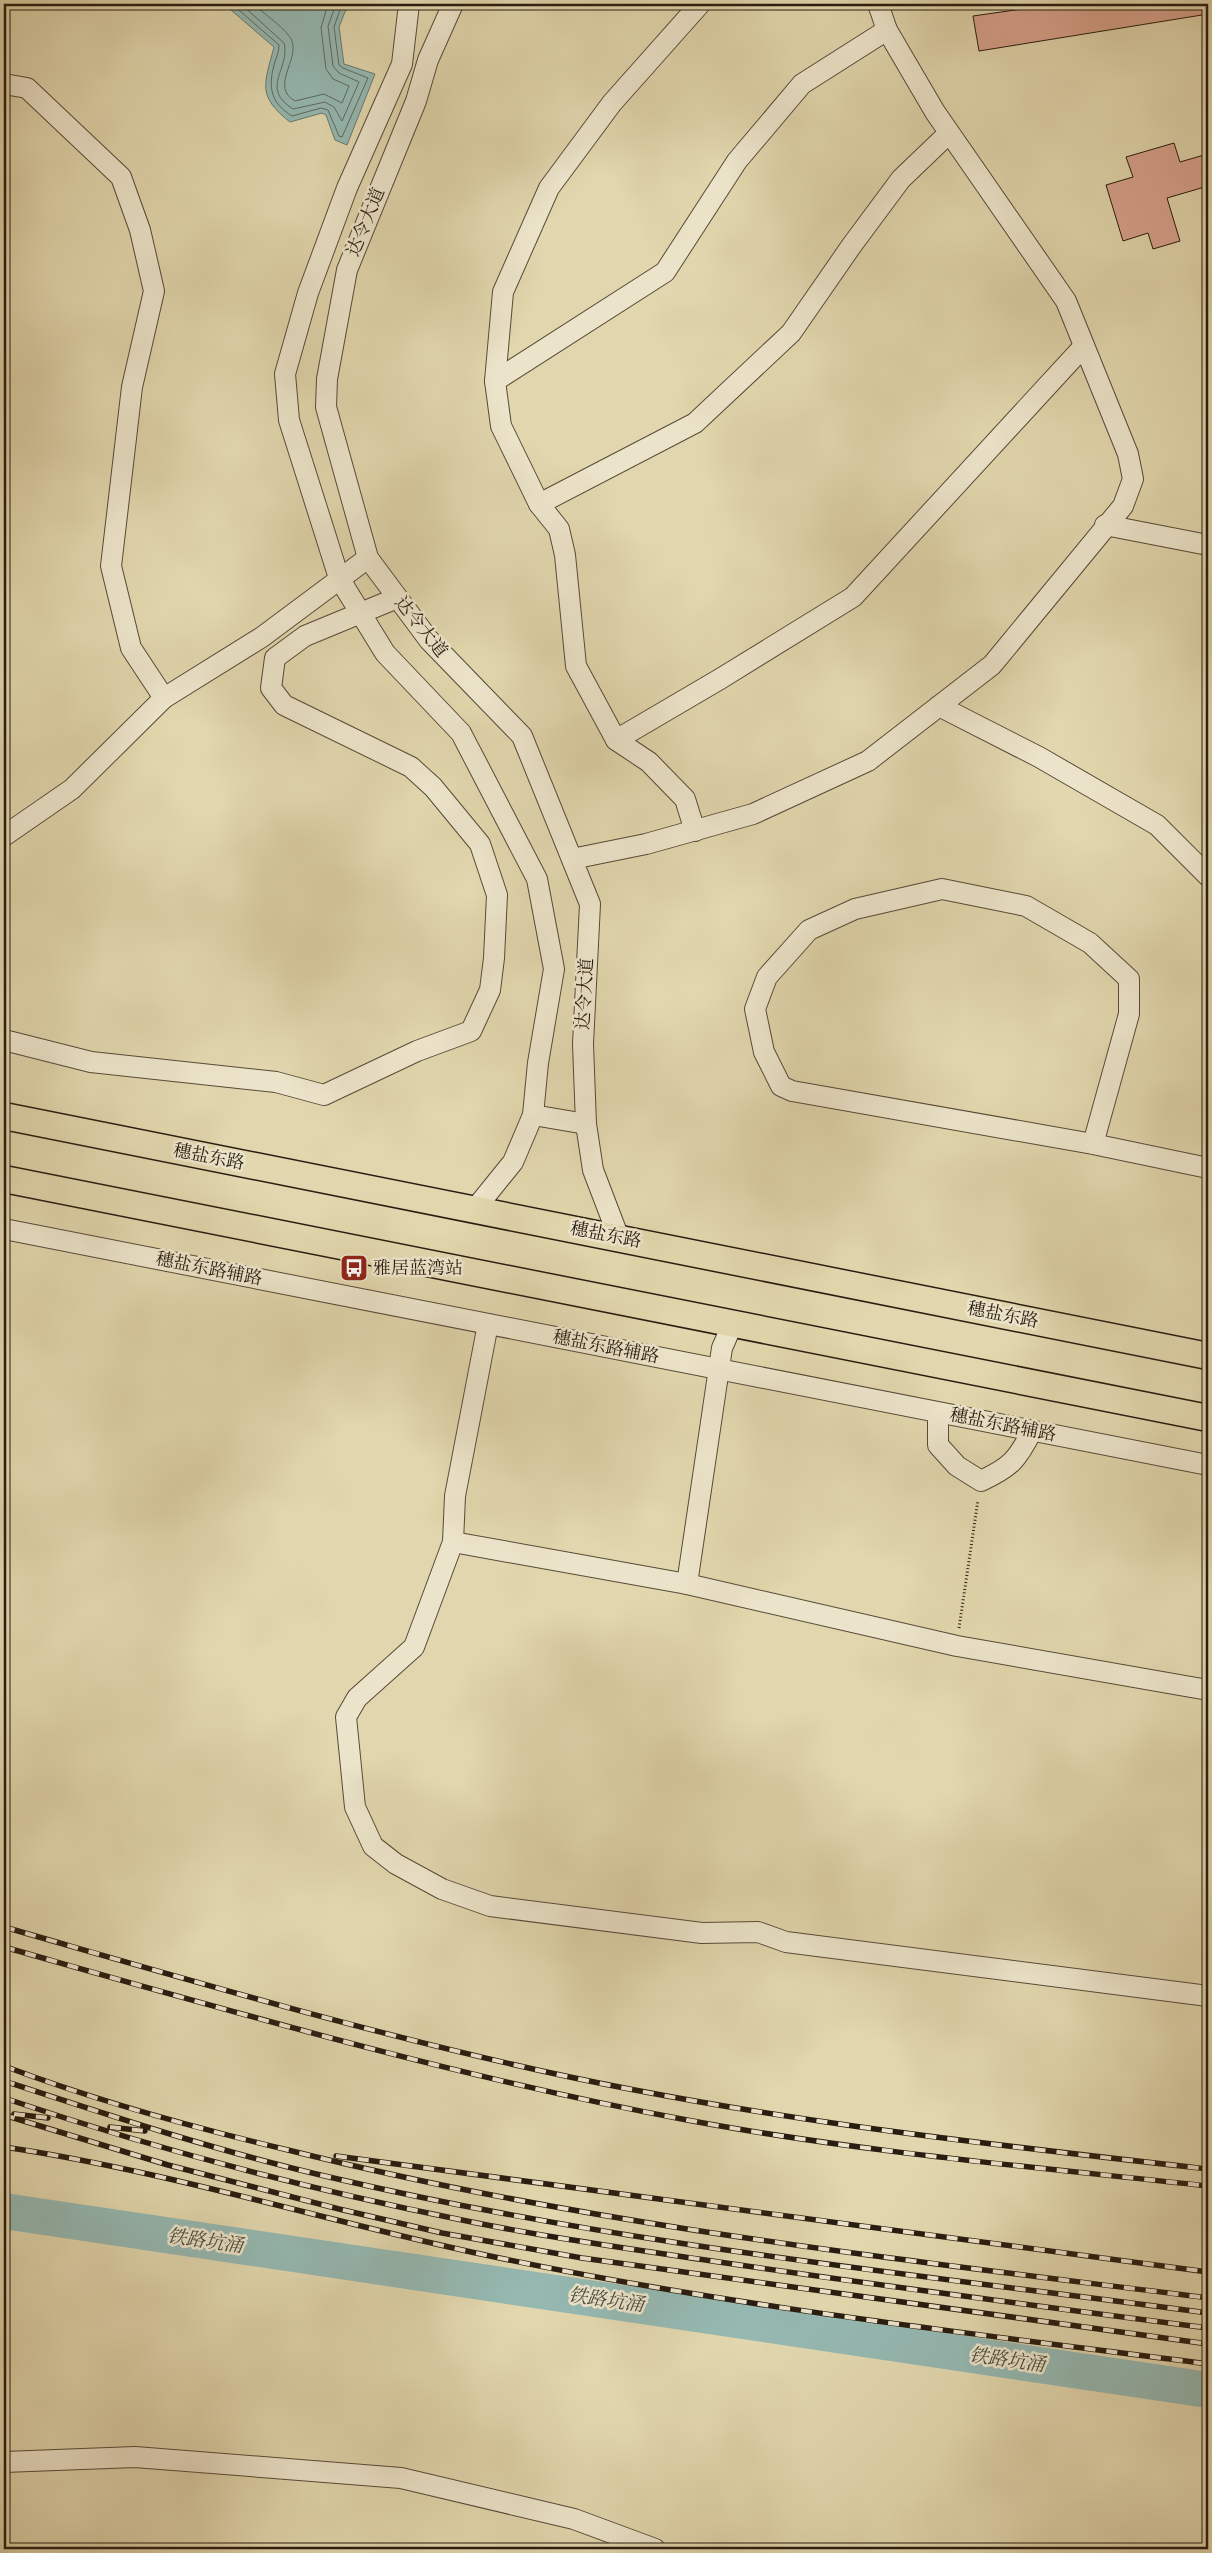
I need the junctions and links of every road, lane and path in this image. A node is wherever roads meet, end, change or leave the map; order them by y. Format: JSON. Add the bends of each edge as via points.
{"nodes":[{"id":1,"x":409,"y":4,"type":"edge"},
{"id":2,"x":453,"y":4,"type":"edge"},
{"id":3,"x":700,"y":4,"type":"edge"},
{"id":4,"x":878,"y":4,"type":"edge"},
{"id":5,"x":887,"y":30,"type":"junction"},
{"id":6,"x":4,"y":84,"type":"edge"},
{"id":7,"x":390,"y":90,"type":"junction"},
{"id":8,"x":416,"y":101,"type":"junction"},
{"id":9,"x":949,"y":133,"type":"junction"},
{"id":10,"x":1084,"y":346,"type":"junction"},
{"id":11,"x":495,"y":381,"type":"junction"},
{"id":12,"x":539,"y":504,"type":"junction"},
{"id":13,"x":1105,"y":524,"type":"junction"},
{"id":14,"x":1208,"y":545,"type":"edge"},
{"id":15,"x":368,"y":558,"type":"junction"},
{"id":16,"x":339,"y":578,"type":"junction"},
{"id":17,"x":397,"y":598,"type":"junction"},
{"id":18,"x":360,"y":613,"type":"junction"},
{"id":19,"x":164,"y":698,"type":"junction"},
{"id":20,"x":939,"y":706,"type":"junction"},
{"id":21,"x":616,"y":740,"type":"junction"},
{"id":22,"x":695,"y":830,"type":"junction"},
{"id":23,"x":4,"y":836,"type":"edge"},
{"id":24,"x":572,"y":859,"type":"junction"},
{"id":25,"x":1208,"y":876,"type":"edge"},
{"id":26,"x":4,"y":1040,"type":"edge"},
{"id":27,"x":533,"y":1115,"type":"junction"},
{"id":28,"x":4,"y":1116,"type":"edge"},
{"id":29,"x":586,"y":1124,"type":"junction"},
{"id":30,"x":1093,"y":1144,"type":"junction"},
{"id":31,"x":1208,"y":1168,"type":"edge"},
{"id":32,"x":4,"y":1178,"type":"edge"},
{"id":33,"x":476,"y":1209,"type":"junction"},
{"id":34,"x":4,"y":1229,"type":"edge"},
{"id":35,"x":619,"y":1238,"type":"junction"},
{"id":36,"x":733,"y":1323,"type":"junction"},
{"id":37,"x":488,"y":1324,"type":"junction"},
{"id":38,"x":1208,"y":1356,"type":"edge"},
{"id":39,"x":719,"y":1370,"type":"junction"},
{"id":40,"x":938,"y":1413,"type":"junction"},
{"id":41,"x":1208,"y":1418,"type":"edge"},
{"id":42,"x":1032,"y":1431,"type":"junction"},
{"id":43,"x":1208,"y":1465,"type":"edge"},
{"id":44,"x":980,"y":1481,"type":"junction"},
{"id":45,"x":453,"y":1542,"type":"junction"},
{"id":46,"x":687,"y":1584,"type":"junction"},
{"id":47,"x":957,"y":1646,"type":"junction"},
{"id":48,"x":1208,"y":1690,"type":"edge"},
{"id":49,"x":1208,"y":1996,"type":"edge"},
{"id":50,"x":4,"y":2462,"type":"edge"},
{"id":51,"x":654,"y":2549,"type":"edge"}],
"edges":[{"from":1,"to":7,"type":"street","name":"达令大道","via":[[402,64]]},
{"from":2,"to":8,"type":"street","name":"达令大道","via":[[428,60]]},
{"from":3,"to":11,"type":"street","via":[[612,103],[549,188],[503,292]]},
{"from":4,"to":5,"type":"street"},
{"from":5,"to":9,"type":"street"},
{"from":5,"to":11,"type":"street","via":[[802,84],[737,160],[666,272]]},
{"from":6,"to":19,"type":"street","via":[[27,88],[121,177],[140,230],[154,291],[132,387],[112,566],[131,648]]},
{"from":7,"to":8,"type":"street"},
{"from":7,"to":16,"type":"street","name":"达令大道","via":[[340,206],[308,293],[285,374],[289,420]]},
{"from":8,"to":15,"type":"street","name":"达令大道","via":[[347,270],[326,380],[326,407]]},
{"from":9,"to":10,"type":"street","via":[[1066,301]]},
{"from":9,"to":12,"type":"street","via":[[901,180],[791,333],[695,423]]},
{"from":10,"to":13,"type":"street","via":[[1128,454],[1133,479],[1123,506]]},
{"from":10,"to":21,"type":"street","via":[[853,597]]},
{"from":11,"to":12,"type":"street","via":[[500,426]]},
{"from":12,"to":21,"type":"street","via":[[559,529],[565,555],[576,666]]},
{"from":13,"to":14,"type":"street"},
{"from":13,"to":20,"type":"street","via":[[992,665]]},
{"from":15,"to":16,"type":"street"},
{"from":15,"to":17,"type":"street","name":"达令大道"},
{"from":16,"to":18,"type":"street","name":"达令大道"},
{"from":16,"to":19,"type":"street","via":[[262,637]]},
{"from":17,"to":18,"type":"street"},
{"from":17,"to":24,"type":"street","name":"达令大道","via":[[429,640],[522,736]]},
{"from":18,"to":26,"type":"street","via":[[305,636],[275,658],[271,688],[284,705],[411,767],[433,787],[480,844],[497,895],[494,958],[490,990],[471,1031],[416,1051],[324,1095],[276,1082],[91,1062]]},
{"from":18,"to":27,"type":"street","name":"达令大道","via":[[385,653],[460,733],[537,879],[554,970],[538,1063]]},
{"from":19,"to":23,"type":"street","via":[[72,789]]},
{"from":20,"to":22,"type":"street","via":[[868,761],[753,814]]},
{"from":20,"to":25,"type":"street","via":[[1039,757],[1156,825]]},
{"from":21,"to":22,"type":"street","via":[[648,762],[685,799]]},
{"from":22,"to":24,"type":"street"},
{"from":24,"to":29,"type":"street","name":"达令大道","via":[[590,904],[583,1044]]},
{"from":27,"to":29,"type":"street"},
{"from":27,"to":33,"type":"street","name":"达令大道","via":[[513,1162]]},
{"from":28,"to":33,"type":"main road","name":"穗盐东路"},
{"from":29,"to":35,"type":"street","name":"达令大道","via":[[593,1170]]},
{"from":30,"to":30,"type":"street","via":[[792,1091],[781,1086],[764,1052],[755,1010],[767,977],[808,930],[855,909],[942,889],[1026,906],[1090,943],[1130,979],[1129,1014]]},
{"from":30,"to":31,"type":"street"},
{"from":32,"to":36,"type":"main road"},
{"from":33,"to":35,"type":"main road","name":"穗盐东路"},
{"from":34,"to":37,"type":"street","name":"穗盐东路辅路"},
{"from":35,"to":38,"type":"main road","name":"穗盐东路"},
{"from":36,"to":39,"type":"street","via":[[722,1348]]},
{"from":36,"to":41,"type":"main road"},
{"from":37,"to":39,"type":"street","name":"穗盐东路辅路"},
{"from":37,"to":45,"type":"street","via":[[455,1496]]},
{"from":39,"to":40,"type":"street","name":"穗盐东路辅路"},
{"from":39,"to":46,"type":"street"},
{"from":40,"to":42,"type":"street","name":"穗盐东路辅路"},
{"from":40,"to":44,"type":"street","via":[[938,1445],[957,1466]]},
{"from":42,"to":43,"type":"street","name":"穗盐东路辅路"},
{"from":42,"to":44,"type":"street","via":[[1019,1457],[999,1473]]},
{"from":44,"to":47,"type":"path"},
{"from":45,"to":46,"type":"street"},
{"from":45,"to":49,"type":"street","via":[[414,1647],[357,1698],[346,1717],[355,1807],[373,1846],[396,1864],[442,1889],[490,1906],[702,1933],[758,1932],[786,1942]]},
{"from":46,"to":47,"type":"street"},
{"from":47,"to":48,"type":"street"},
{"from":50,"to":51,"type":"street","via":[[135,2457],[401,2478],[574,2519]]}]}
